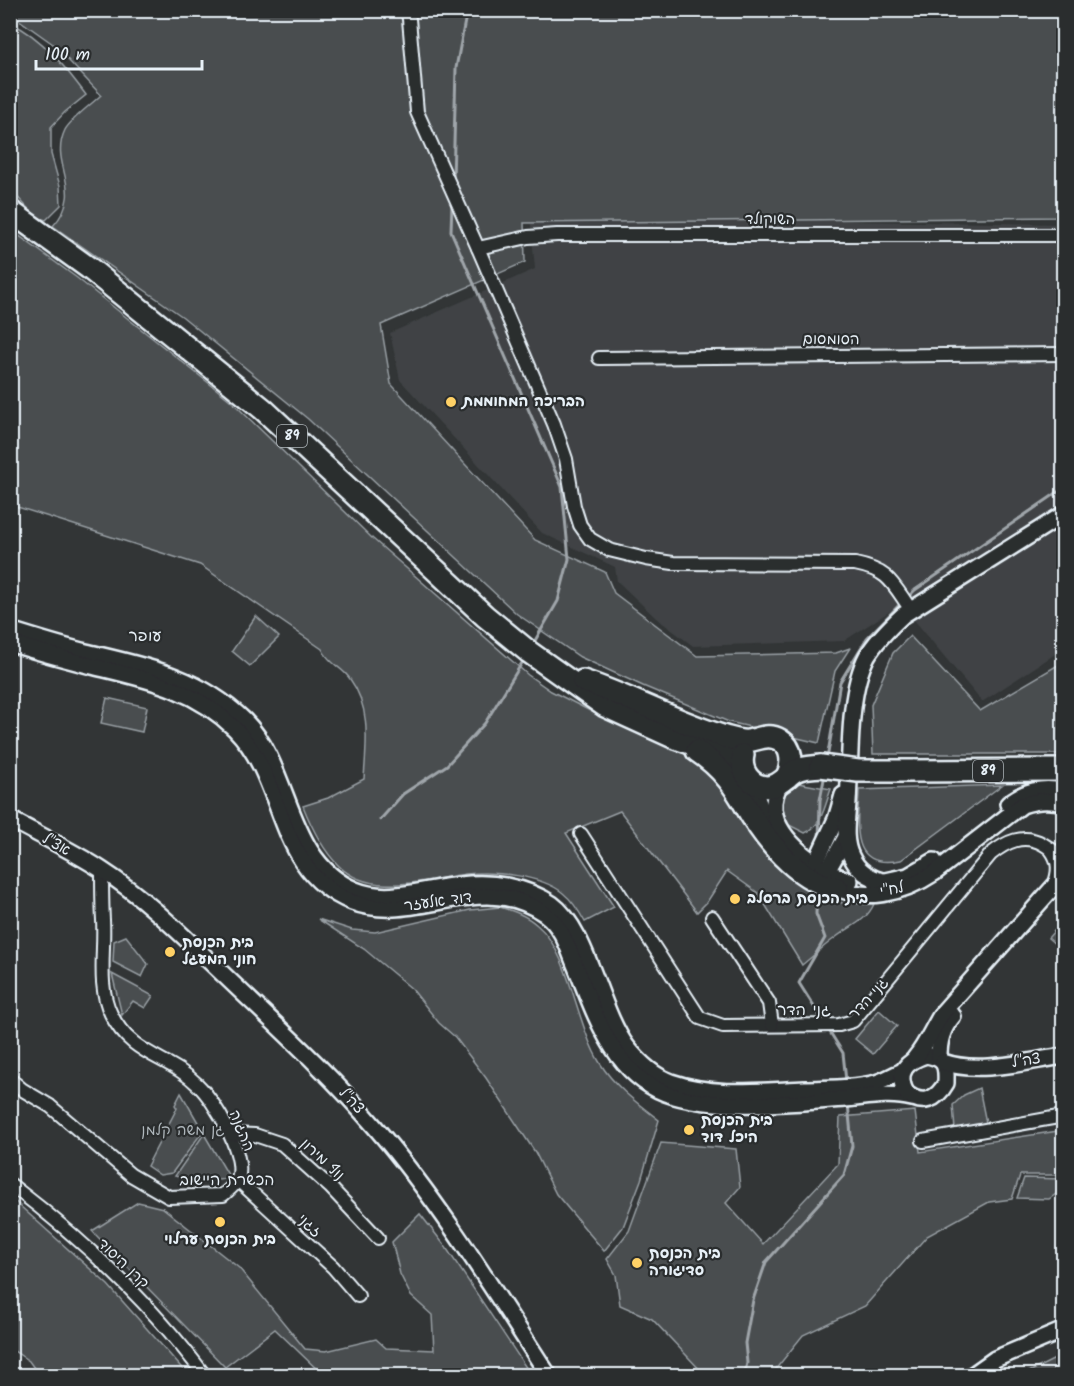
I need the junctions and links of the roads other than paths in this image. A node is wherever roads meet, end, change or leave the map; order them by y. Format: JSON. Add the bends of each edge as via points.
{"nodes":[{"id":1,"x":406,"y":10,"type":"edge"},
{"id":2,"x":10,"y":211,"type":"edge"},
{"id":3,"x":1064,"y":235,"type":"edge"},
{"id":4,"x":478,"y":248,"type":"junction"},
{"id":5,"x":1064,"y":354,"type":"edge"},
{"id":6,"x":599,"y":358,"type":"dead end"},
{"id":7,"x":1064,"y":514,"type":"edge"},
{"id":8,"x":911,"y":610,"type":"junction"},
{"id":9,"x":10,"y":630,"type":"edge"},
{"id":10,"x":10,"y":643,"type":"edge"},
{"id":11,"x":562,"y":674,"type":"junction"},
{"id":12,"x":756,"y":739,"type":"junction"},
{"id":13,"x":682,"y":740,"type":"junction"},
{"id":14,"x":790,"y":753,"type":"junction"},
{"id":15,"x":821,"y":766,"type":"junction"},
{"id":16,"x":1064,"y":770,"type":"edge"},
{"id":17,"x":746,"y":773,"type":"junction"},
{"id":18,"x":848,"y":778,"type":"junction"},
{"id":19,"x":784,"y":780,"type":"junction"},
{"id":20,"x":1064,"y":791,"type":"edge"},
{"id":21,"x":1064,"y":803,"type":"edge"},
{"id":22,"x":10,"y":819,"type":"edge"},
{"id":23,"x":581,"y":834,"type":"dead end"},
{"id":24,"x":826,"y":839,"type":"junction"},
{"id":25,"x":845,"y":839,"type":"junction"},
{"id":26,"x":794,"y":844,"type":"junction"},
{"id":27,"x":1051,"y":850,"type":"junction"},
{"id":28,"x":1064,"y":856,"type":"edge"},
{"id":29,"x":102,"y":870,"type":"junction"},
{"id":30,"x":819,"y":870,"type":"junction"},
{"id":31,"x":1064,"y":875,"type":"edge"},
{"id":32,"x":886,"y":882,"type":"junction"},
{"id":33,"x":837,"y":888,"type":"junction"},
{"id":34,"x":1058,"y":889,"type":"edge"},
{"id":35,"x":712,"y":917,"type":"dead end"},
{"id":36,"x":772,"y":1026,"type":"junction"},
{"id":37,"x":1064,"y":1056,"type":"edge"},
{"id":38,"x":915,"y":1058,"type":"junction"},
{"id":39,"x":941,"y":1060,"type":"junction"},
{"id":40,"x":989,"y":1067,"type":"junction"},
{"id":41,"x":903,"y":1071,"type":"junction"},
{"id":42,"x":10,"y":1079,"type":"edge"},
{"id":43,"x":943,"y":1088,"type":"junction"},
{"id":44,"x":912,"y":1098,"type":"junction"},
{"id":45,"x":1064,"y":1116,"type":"edge"},
{"id":46,"x":230,"y":1134,"type":"junction"},
{"id":47,"x":923,"y":1141,"type":"dead end"},
{"id":48,"x":238,"y":1180,"type":"junction"},
{"id":49,"x":10,"y":1184,"type":"edge"},
{"id":50,"x":378,"y":1238,"type":"dead end"},
{"id":51,"x":358,"y":1296,"type":"dead end"},
{"id":52,"x":1064,"y":1330,"type":"edge"},
{"id":53,"x":205,"y":1376,"type":"edge"},
{"id":54,"x":549,"y":1376,"type":"edge"},
{"id":55,"x":971,"y":1376,"type":"edge"}],
"edges":[{"from":1,"to":4,"type":"street","via":[[417,112]]},
{"from":2,"to":11,"type":"highway","number":"89","via":[[89,268],[263,409],[485,616]]},
{"from":3,"to":4,"type":"street","name":"השוקולד","via":[[557,235]]},
{"from":4,"to":8,"type":"street","via":[[557,432],[574,506],[590,539],[609,550],[673,563],[870,567],[887,577]]},
{"from":5,"to":6,"type":"street","name":"הסומסום"},
{"from":7,"to":8,"type":"street"},
{"from":8,"to":18,"type":"street","via":[[881,637],[860,674]]},
{"from":9,"to":41,"type":"street","name":"דוד אלעזר","via":[[165,671],[226,705],[265,747],[304,841],[319,865],[341,883],[357,891],[388,896],[489,884],[522,890],[553,905],[573,928],[627,1047],[640,1062],[668,1081],[728,1092],[827,1088],[873,1084]]},
{"from":10,"to":44,"type":"street","name":"דוד אלעזר","via":[[161,683],[197,700],[234,727],[255,753],[301,860],[335,894],[353,902],[388,908],[488,897],[518,901],[546,915],[563,934],[598,1021],[617,1054],[631,1071],[664,1092],[728,1104],[892,1094]]},
{"from":11,"to":12,"type":"highway","number":"89","via":[[697,728],[731,739]]},
{"from":11,"to":13,"type":"highway","number":"89","via":[[605,706]]},
{"from":12,"to":14,"type":"highway","number":"89","via":[[772,737]]},
{"from":12,"to":17,"type":"highway","via":[[744,750]]},
{"from":13,"to":17,"type":"highway","number":"89","via":[[728,756],[739,762]]},
{"from":13,"to":33,"type":"highway","via":[[722,772],[757,824],[788,860],[816,882]]},
{"from":14,"to":15,"type":"highway","number":"89"},
{"from":14,"to":19,"type":"highway","via":[[791,769]]},
{"from":15,"to":16,"type":"highway","number":"89","bridge":true,"via":[[858,771]]},
{"from":15,"to":19,"type":"highway","number":"89","via":[[796,770]]},
{"from":17,"to":19,"type":"highway","number":"89","via":[[765,787]]},
{"from":17,"to":30,"type":"street","name":"לח\"י","via":[[774,836],[792,857]]},
{"from":18,"to":24,"type":"street"},
{"from":18,"to":25,"type":"street"},
{"from":19,"to":26,"type":"street","name":"לח\"י","via":[[776,793],[774,812]]},
{"from":20,"to":32,"type":"street","name":"לח\"י","via":[[1031,790],[1016,797],[928,866]]},
{"from":21,"to":33,"type":"street","name":"לח\"י","via":[[1033,801],[1022,805],[910,887],[876,894]]},
{"from":22,"to":29,"type":"street","name":"אצ\"ל"},
{"from":23,"to":36,"type":"street","name":"גני הדר","via":[[700,1018],[723,1026]]},
{"from":24,"to":26,"type":"street","via":[[811,845]]},
{"from":24,"to":30,"type":"street"},
{"from":25,"to":30,"type":"street"},
{"from":25,"to":32,"type":"street","via":[[858,868],[873,879]]},
{"from":26,"to":30,"type":"street","name":"לח\"י"},
{"from":27,"to":28,"type":"street","name":"גני הדר"},
{"from":27,"to":34,"type":"street","via":[[1058,866]]},
{"from":27,"to":36,"type":"street","name":"גני הדר","via":[[1033,840],[1016,839],[991,854],[853,1021],[839,1025]]},
{"from":29,"to":46,"type":"street","name":"ההגנה","via":[[103,980],[110,1012],[119,1029],[144,1052],[172,1065],[198,1085]]},
{"from":29,"to":54,"type":"street","name":"צה\"ל","via":[[164,919],[282,1029],[376,1128],[465,1246]]},
{"from":30,"to":32,"type":"street","name":"לח\"י","via":[[849,881]]},
{"from":30,"to":33,"type":"street","name":"לח\"י"},
{"from":31,"to":34,"type":"street"},
{"from":34,"to":38,"type":"street","via":[[943,1012]]},
{"from":34,"to":39,"type":"street","via":[[943,1029]]},
{"from":35,"to":36,"type":"street","via":[[769,1003]]},
{"from":37,"to":40,"type":"street","name":"צה\"ל"},
{"from":38,"to":39,"type":"street","via":[[926,1055]]},
{"from":38,"to":41,"type":"street"},
{"from":39,"to":40,"type":"street","name":"צה\"ל","via":[[966,1068]]},
{"from":39,"to":43,"type":"street","via":[[947,1075]]},
{"from":40,"to":43,"type":"street","name":"צה\"ל"},
{"from":41,"to":44,"type":"street","via":[[903,1086]]},
{"from":42,"to":48,"type":"street","via":[[50,1106],[131,1175],[169,1197],[223,1196]]},
{"from":43,"to":44,"type":"street","via":[[932,1099]]},
{"from":45,"to":47,"type":"street"},
{"from":46,"to":48,"type":"street","name":"ההגנה","via":[[239,1168]]},
{"from":46,"to":50,"type":"street","name":"נוף מירון","via":[[255,1135],[282,1144]]},
{"from":48,"to":51,"type":"street","name":"זגני","via":[[333,1267]]},
{"from":49,"to":53,"type":"street","name":"קרן היסוד","via":[[100,1260],[172,1334]]},
{"from":52,"to":55,"type":"street","via":[[995,1359]]}]}
